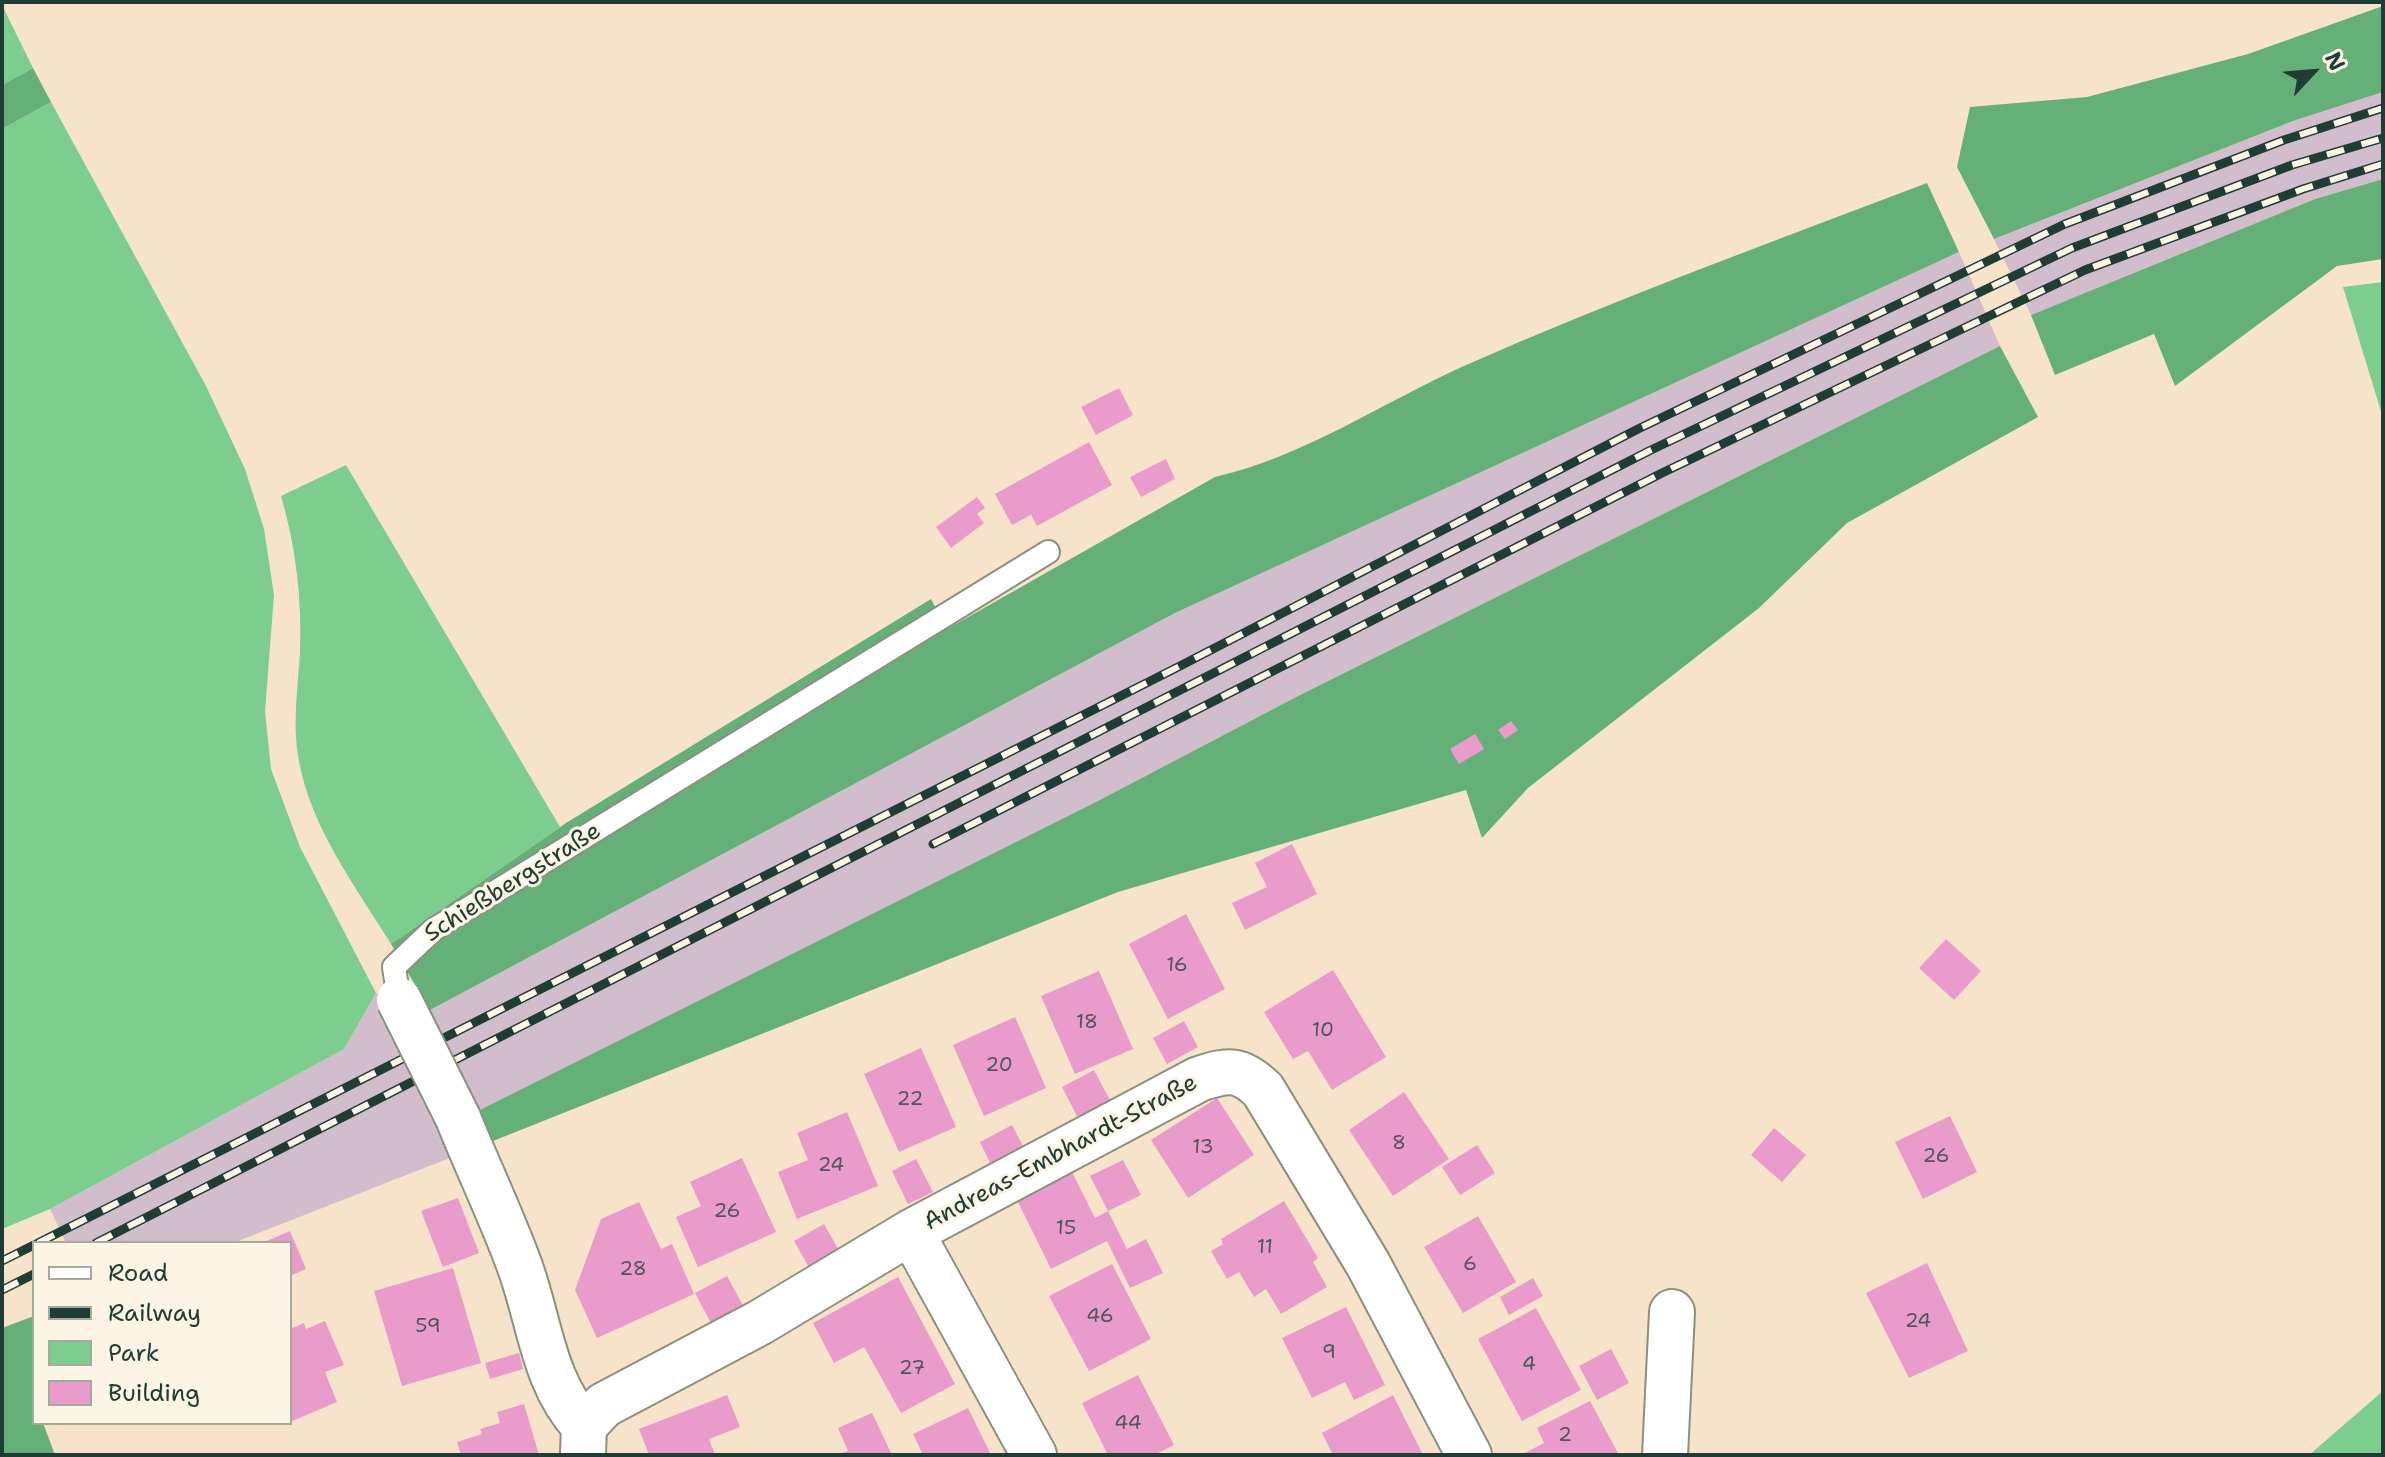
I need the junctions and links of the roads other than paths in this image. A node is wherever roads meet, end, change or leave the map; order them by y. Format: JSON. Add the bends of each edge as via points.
{"nodes":[{"id":1,"x":1048,"y":552,"type":"dead end"},
{"id":2,"x":399,"y":1000,"type":"joint"},
{"id":3,"x":911,"y":1232,"type":"junction"},
{"id":4,"x":1672,"y":1312,"type":"dead end"},
{"id":5,"x":584,"y":1441,"type":"edge"},
{"id":6,"x":1034,"y":1455,"type":"edge"},
{"id":7,"x":1469,"y":1455,"type":"edge"},
{"id":8,"x":1665,"y":1455,"type":"edge"}],
"edges":[{"from":1,"to":2,"type":"lane","name":"Schießbergstraße","via":[[433,930],[394,967]]},
{"from":2,"to":5,"type":"street","name":"Schießbergstraße","bridge":true,"via":[[458,1118],[520,1268],[552,1380]]},
{"from":3,"to":5,"type":"street","name":"Andreas-Embhardt-Straße","via":[[759,1323],[604,1405]]},
{"from":3,"to":6,"type":"street"},
{"from":3,"to":7,"type":"street","name":"Andreas-Embhardt-Straße","via":[[1199,1079],[1223,1071],[1247,1075],[1263,1090],[1368,1264]]},
{"from":4,"to":8,"type":"street"}]}
